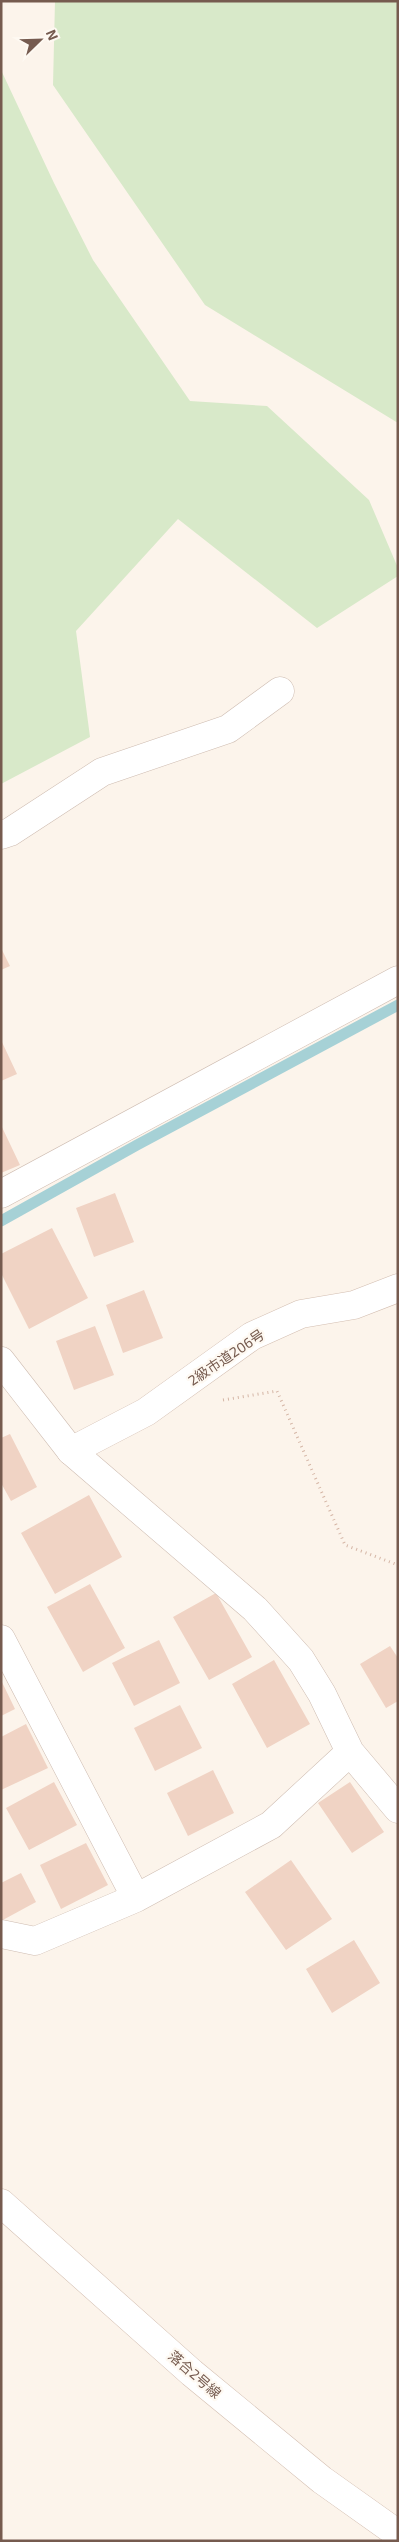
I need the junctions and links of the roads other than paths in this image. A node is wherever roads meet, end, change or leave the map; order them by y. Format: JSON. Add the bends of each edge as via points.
{"nodes":[{"id":1,"x":280,"y":691,"type":"dead end"},
{"id":2,"x":1,"y":834,"type":"edge"},
{"id":3,"x":398,"y":980,"type":"edge"},
{"id":4,"x":1,"y":1194,"type":"edge"},
{"id":5,"x":398,"y":1288,"type":"edge"},
{"id":6,"x":1,"y":1361,"type":"edge"},
{"id":7,"x":71,"y":1451,"type":"junction"},
{"id":8,"x":1,"y":1639,"type":"edge"},
{"id":9,"x":350,"y":1752,"type":"junction"},
{"id":10,"x":398,"y":1810,"type":"edge"},
{"id":11,"x":136,"y":1898,"type":"junction"},
{"id":12,"x":1,"y":1934,"type":"edge"},
{"id":13,"x":1,"y":2203,"type":"edge"},
{"id":14,"x":398,"y":2534,"type":"edge"}],
"edges":[{"from":1,"to":2,"type":"street","via":[[228,729],[102,772],[10,832]]},
{"from":3,"to":4,"type":"street"},
{"from":5,"to":7,"type":"street","name":"2級市道206号","via":[[354,1305],[301,1314],[252,1336],[146,1412]]},
{"from":6,"to":7,"type":"street"},
{"from":7,"to":9,"type":"street","via":[[255,1609],[301,1660],[322,1694]]},
{"from":8,"to":11,"type":"street"},
{"from":9,"to":10,"type":"street"},
{"from":9,"to":11,"type":"street","via":[[271,1825]]},
{"from":11,"to":12,"type":"street","via":[[35,1941]]},
{"from":13,"to":14,"type":"street","name":"落合2号線","via":[[215,2392],[322,2480]]}]}
